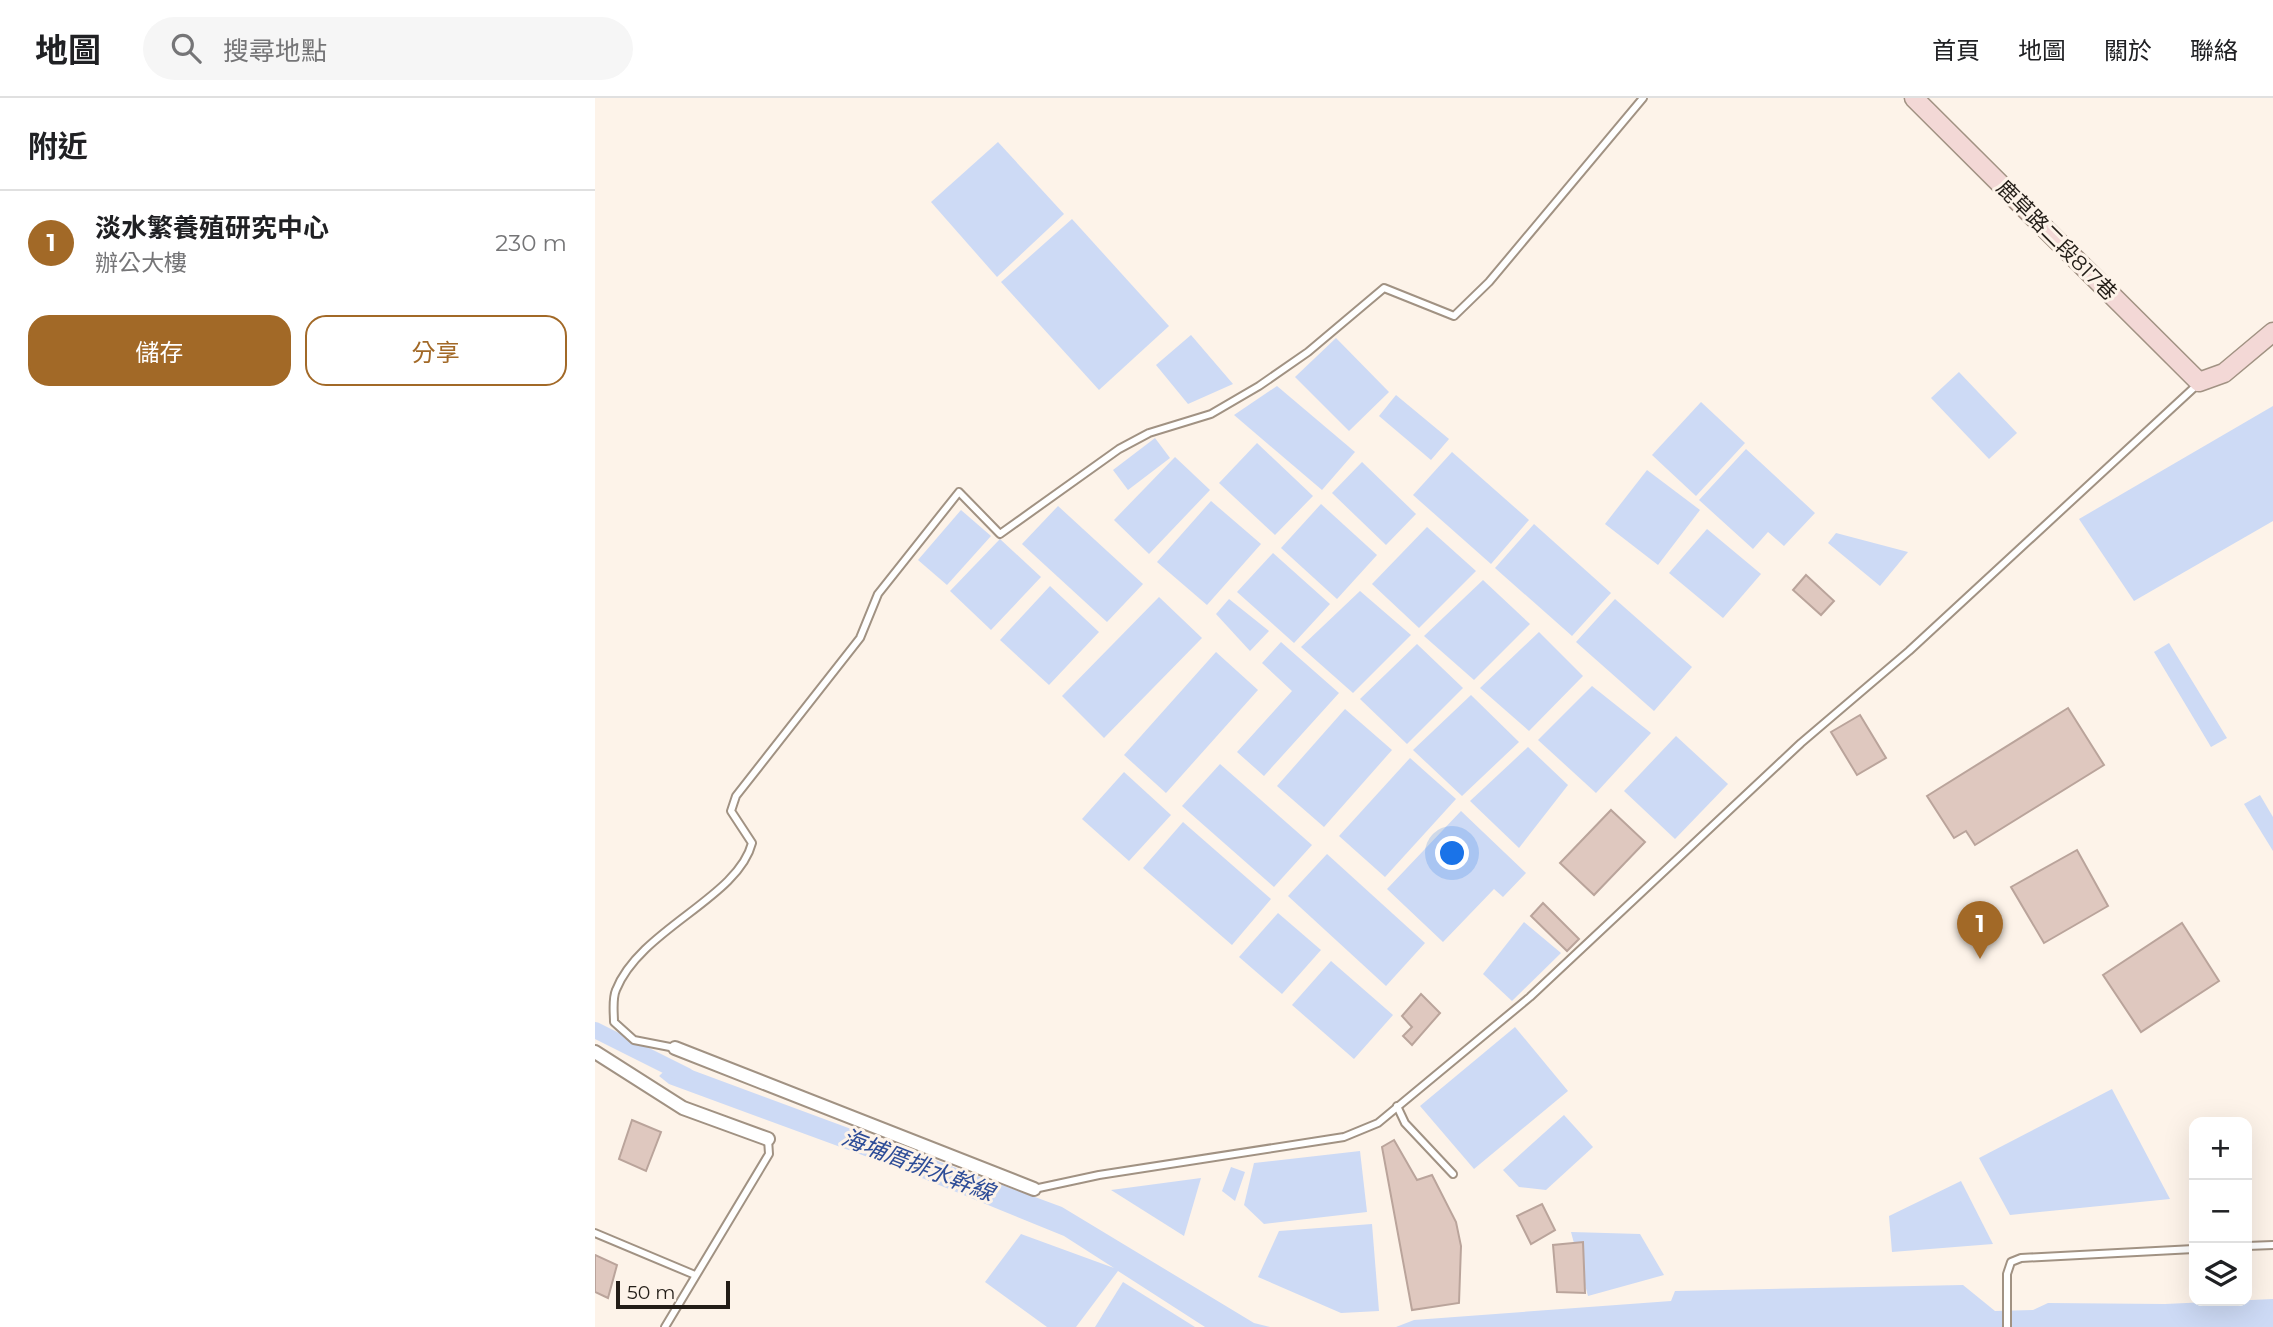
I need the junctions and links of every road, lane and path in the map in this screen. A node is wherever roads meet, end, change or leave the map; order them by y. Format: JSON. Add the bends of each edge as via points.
{"nodes":[{"id":1,"x":1643,"y":98,"type":"edge"},
{"id":2,"x":1914,"y":98,"type":"edge"},
{"id":3,"x":2273,"y":332,"type":"edge"},
{"id":4,"x":2199,"y":382,"type":"junction"},
{"id":5,"x":675,"y":1048,"type":"joint"},
{"id":6,"x":595,"y":1052,"type":"edge"},
{"id":7,"x":1397,"y":1106,"type":"junction"},
{"id":8,"x":768,"y":1139,"type":"joint"},
{"id":9,"x":1453,"y":1174,"type":"dead end"},
{"id":10,"x":1034,"y":1189,"type":"joint"},
{"id":11,"x":595,"y":1233,"type":"edge"},
{"id":12,"x":2273,"y":1245,"type":"edge"},
{"id":13,"x":2252,"y":1246,"type":"edge"},
{"id":14,"x":2189,"y":1249,"type":"edge"},
{"id":15,"x":695,"y":1275,"type":"junction"},
{"id":16,"x":666,"y":1327,"type":"edge"},
{"id":17,"x":2007,"y":1327,"type":"edge"}],
"edges":[{"from":1,"to":5,"type":"lane","via":[[1497,272],[1454,316],[1384,288],[1259,386],[1211,414],[1149,433],[1118,449],[1000,534],[959,492],[878,594],[860,638],[736,796],[731,811],[752,843],[749,856],[731,878],[632,963],[615,992],[614,1022],[634,1040]]},
{"from":2,"to":4,"type":"street","name":"鹿草路二段817巷"},
{"from":3,"to":4,"type":"street","via":[[2224,373]]},
{"from":4,"to":7,"type":"lane","via":[[1909,651],[1801,743],[1530,997]]},
{"from":5,"to":10,"type":"street"},
{"from":6,"to":8,"type":"street","via":[[683,1108]]},
{"from":7,"to":9,"type":"lane","via":[[1405,1123]]},
{"from":7,"to":10,"type":"lane","via":[[1378,1124],[1344,1137]]},
{"from":8,"to":15,"type":"lane","via":[[769,1154]]},
{"from":11,"to":15,"type":"lane"},
{"from":12,"to":13,"type":"lane"},
{"from":14,"to":17,"type":"lane","via":[[2011,1262]]},
{"from":15,"to":16,"type":"lane"}]}
